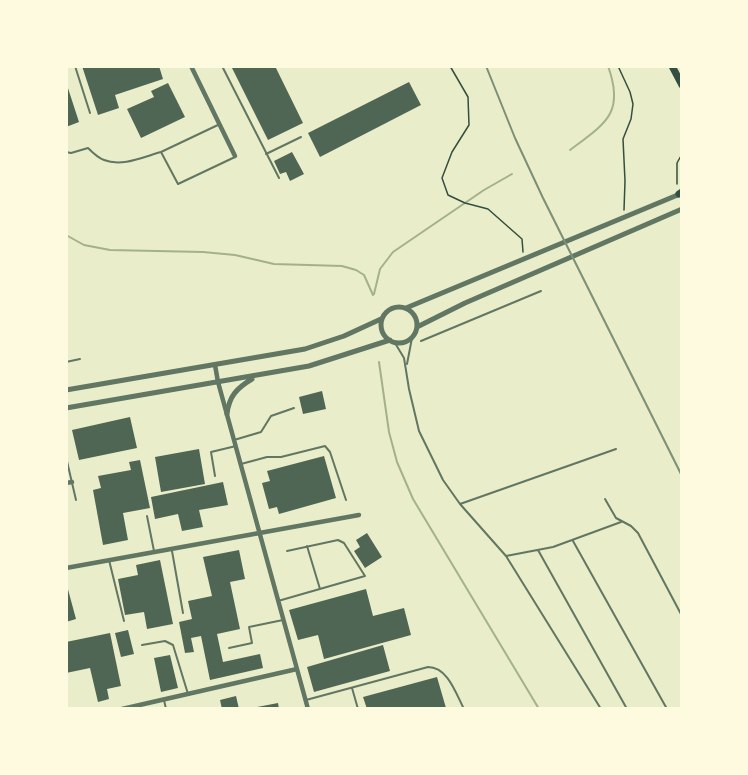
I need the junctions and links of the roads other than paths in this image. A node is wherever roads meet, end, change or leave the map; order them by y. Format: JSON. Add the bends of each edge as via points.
{"nodes":[{"id":1,"x":75,"y":66,"type":"edge"},
{"id":2,"x":191,"y":66,"type":"edge"},
{"id":3,"x":222,"y":66,"type":"edge"},
{"id":4,"x":672,"y":66,"type":"edge"},
{"id":5,"x":682,"y":86,"type":"edge"},
{"id":6,"x":90,"y":113,"type":"dead end"},
{"id":7,"x":220,"y":124,"type":"junction"},
{"id":8,"x":301,"y":137,"type":"dead end"},
{"id":9,"x":66,"y":152,"type":"edge"},
{"id":10,"x":161,"y":152,"type":"junction"},
{"id":11,"x":266,"y":154,"type":"junction"},
{"id":12,"x":235,"y":156,"type":"joint"},
{"id":13,"x":279,"y":178,"type":"dead end"},
{"id":14,"x":681,"y":193,"type":"edge"},
{"id":15,"x":682,"y":209,"type":"edge"},
{"id":16,"x":541,"y":291,"type":"dead end"},
{"id":17,"x":406,"y":308,"type":"junction"},
{"id":18,"x":381,"y":319,"type":"junction"},
{"id":19,"x":417,"y":327,"type":"junction"},
{"id":20,"x":412,"y":338,"type":"junction"},
{"id":21,"x":392,"y":341,"type":"junction"},
{"id":22,"x":421,"y":341,"type":"dead end"},
{"id":23,"x":80,"y":359,"type":"dead end"},
{"id":24,"x":66,"y":362,"type":"edge"},
{"id":25,"x":215,"y":365,"type":"junction"},
{"id":26,"x":406,"y":370,"type":"junction"},
{"id":27,"x":256,"y":376,"type":"junction"},
{"id":28,"x":218,"y":382,"type":"junction"},
{"id":29,"x":66,"y":390,"type":"edge"},
{"id":30,"x":66,"y":408,"type":"edge"},
{"id":31,"x":294,"y":408,"type":"dead end"},
{"id":32,"x":227,"y":414,"type":"junction"},
{"id":33,"x":234,"y":440,"type":"junction"},
{"id":34,"x":236,"y":446,"type":"junction"},
{"id":35,"x":616,"y":449,"type":"dead end"},
{"id":36,"x":66,"y":457,"type":"edge"},
{"id":37,"x":240,"y":464,"type":"junction"},
{"id":38,"x":215,"y":476,"type":"dead end"},
{"id":39,"x":69,"y":482,"type":"edge"},
{"id":40,"x":605,"y":499,"type":"dead end"},
{"id":41,"x":76,"y":500,"type":"dead end"},
{"id":42,"x":345,"y":500,"type":"dead end"},
{"id":43,"x":460,"y":504,"type":"junction"},
{"id":44,"x":359,"y":515,"type":"dead end"},
{"id":45,"x":147,"y":516,"type":"dead end"},
{"id":46,"x":622,"y":522,"type":"junction"},
{"id":47,"x":259,"y":532,"type":"junction"},
{"id":48,"x":573,"y":541,"type":"junction"},
{"id":49,"x":307,"y":546,"type":"junction"},
{"id":50,"x":171,"y":548,"type":"junction"},
{"id":51,"x":538,"y":550,"type":"junction"},
{"id":52,"x":287,"y":551,"type":"dead end"},
{"id":53,"x":154,"y":552,"type":"junction"},
{"id":54,"x":506,"y":556,"type":"junction"},
{"id":55,"x":110,"y":560,"type":"junction"},
{"id":56,"x":66,"y":568,"type":"edge"},
{"id":57,"x":320,"y":589,"type":"junction"},
{"id":58,"x":278,"y":600,"type":"junction"},
{"id":59,"x":183,"y":613,"type":"dead end"},
{"id":60,"x":682,"y":616,"type":"edge"},
{"id":61,"x":284,"y":620,"type":"junction"},
{"id":62,"x":124,"y":621,"type":"dead end"},
{"id":63,"x":142,"y":645,"type":"dead end"},
{"id":64,"x":229,"y":648,"type":"dead end"},
{"id":65,"x":297,"y":669,"type":"junction"},
{"id":66,"x":352,"y":688,"type":"junction"},
{"id":67,"x":188,"y":694,"type":"junction"},
{"id":68,"x":164,"y":700,"type":"junction"},
{"id":69,"x":305,"y":700,"type":"junction"},
{"id":70,"x":122,"y":709,"type":"edge"},
{"id":71,"x":166,"y":709,"type":"edge"},
{"id":72,"x":308,"y":709,"type":"edge"},
{"id":73,"x":358,"y":709,"type":"edge"},
{"id":74,"x":464,"y":709,"type":"edge"},
{"id":75,"x":601,"y":709,"type":"edge"},
{"id":76,"x":627,"y":709,"type":"edge"},
{"id":77,"x":667,"y":709,"type":"edge"}],
"edges":[{"from":1,"to":6,"type":"lane"},
{"from":2,"to":7,"type":"street"},
{"from":3,"to":11,"type":"lane"},
{"from":4,"to":5,"type":"main road"},
{"from":7,"to":10,"type":"lane"},
{"from":7,"to":12,"type":"street"},
{"from":8,"to":11,"type":"lane"},
{"from":9,"to":10,"type":"lane","via":[[88,148],[103,160],[117,162]]},
{"from":10,"to":12,"type":"lane","via":[[178,184]]},
{"from":11,"to":13,"type":"lane"},
{"from":14,"to":17,"type":"street"},
{"from":15,"to":19,"type":"street"},
{"from":16,"to":22,"type":"lane"},
{"from":17,"to":18,"type":"street","via":[[394,307]]},
{"from":17,"to":19,"type":"street","via":[[415,316]]},
{"from":18,"to":21,"type":"street","via":[[382,332]]},
{"from":18,"to":25,"type":"street","via":[[305,349]]},
{"from":19,"to":20,"type":"street"},
{"from":20,"to":21,"type":"street","via":[[401,343]]},
{"from":20,"to":26,"type":"lane"},
{"from":21,"to":26,"type":"lane","via":[[403,353]]},
{"from":21,"to":27,"type":"street","via":[[309,366]]},
{"from":23,"to":24,"type":"lane"},
{"from":25,"to":28,"type":"street"},
{"from":25,"to":29,"type":"street"},
{"from":26,"to":43,"type":"lane","via":[[419,431],[443,480]]},
{"from":27,"to":28,"type":"street"},
{"from":27,"to":32,"type":"street","via":[[233,393]]},
{"from":28,"to":30,"type":"street"},
{"from":28,"to":32,"type":"street"},
{"from":31,"to":33,"type":"lane","via":[[272,416],[261,432]]},
{"from":32,"to":33,"type":"street"},
{"from":33,"to":34,"type":"street"},
{"from":34,"to":37,"type":"street"},
{"from":34,"to":38,"type":"lane","via":[[210,452]]},
{"from":35,"to":43,"type":"lane"},
{"from":36,"to":39,"type":"lane"},
{"from":37,"to":42,"type":"lane","via":[[325,446]]},
{"from":37,"to":47,"type":"street"},
{"from":39,"to":41,"type":"lane"},
{"from":40,"to":46,"type":"lane"},
{"from":43,"to":54,"type":"lane"},
{"from":44,"to":47,"type":"street"},
{"from":45,"to":53,"type":"lane"},
{"from":46,"to":48,"type":"lane"},
{"from":46,"to":60,"type":"lane","via":[[638,533]]},
{"from":47,"to":50,"type":"street"},
{"from":47,"to":58,"type":"street"},
{"from":48,"to":51,"type":"lane"},
{"from":48,"to":77,"type":"lane"},
{"from":49,"to":52,"type":"lane"},
{"from":49,"to":57,"type":"lane"},
{"from":49,"to":57,"type":"lane","via":[[338,540],[344,543],[365,576]]},
{"from":50,"to":53,"type":"street"},
{"from":50,"to":59,"type":"lane"},
{"from":51,"to":54,"type":"lane"},
{"from":51,"to":76,"type":"lane"},
{"from":53,"to":55,"type":"street"},
{"from":54,"to":75,"type":"lane"},
{"from":55,"to":56,"type":"street"},
{"from":55,"to":62,"type":"lane"},
{"from":57,"to":58,"type":"lane"},
{"from":58,"to":61,"type":"street"},
{"from":61,"to":64,"type":"lane","via":[[249,627],[252,643]]},
{"from":61,"to":65,"type":"street"},
{"from":63,"to":67,"type":"lane","via":[[165,641],[173,645]]},
{"from":65,"to":67,"type":"street"},
{"from":65,"to":69,"type":"street"},
{"from":66,"to":69,"type":"lane"},
{"from":66,"to":73,"type":"lane"},
{"from":66,"to":74,"type":"lane","via":[[434,667],[446,676]]},
{"from":67,"to":68,"type":"street"},
{"from":68,"to":70,"type":"street"},
{"from":68,"to":71,"type":"lane"},
{"from":69,"to":72,"type":"street"}]}
